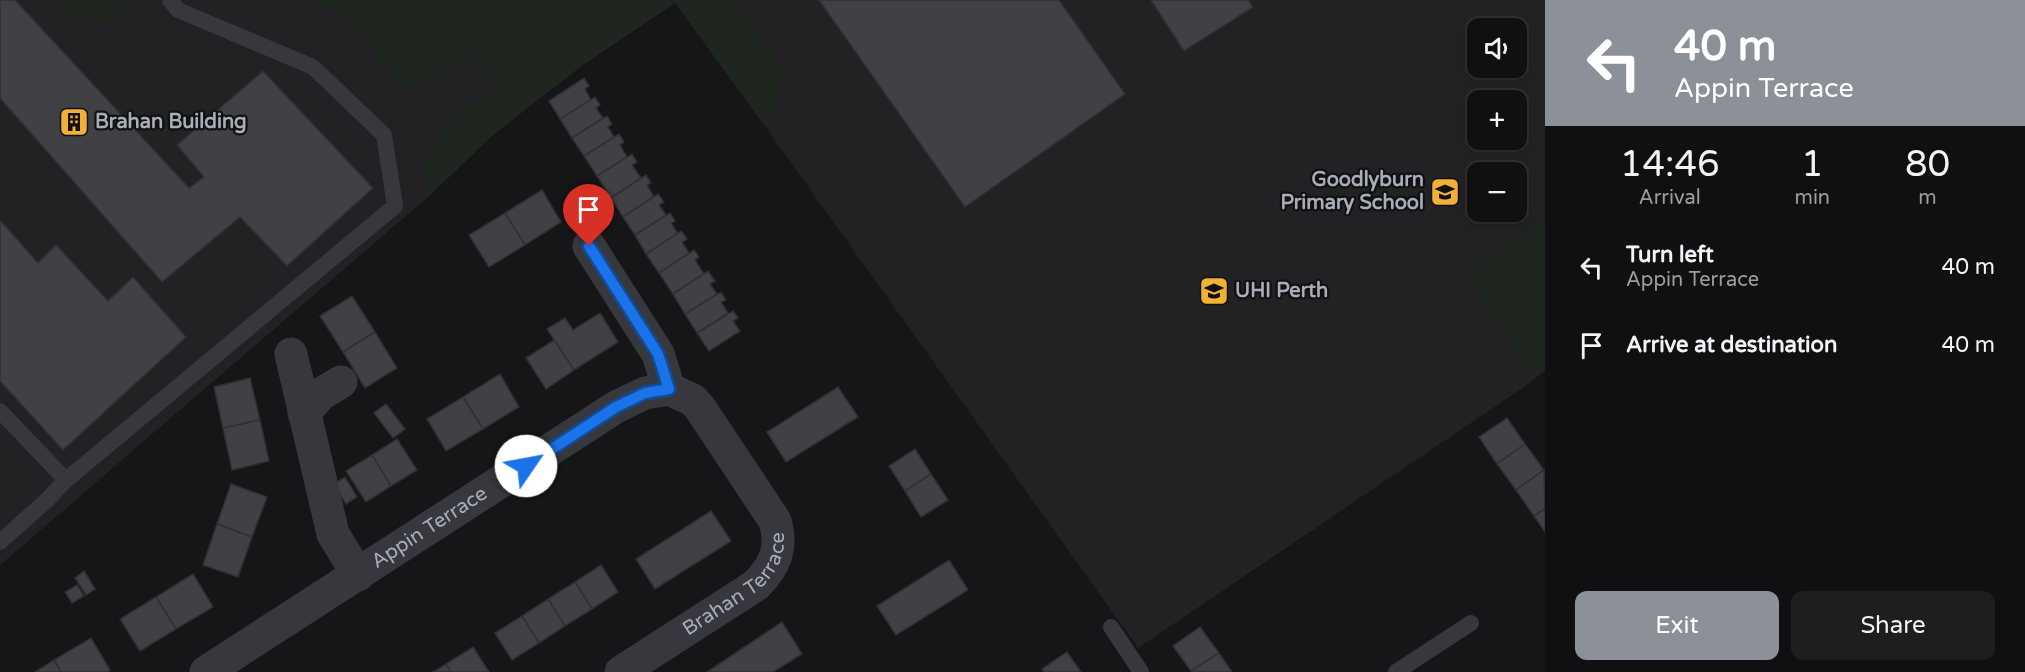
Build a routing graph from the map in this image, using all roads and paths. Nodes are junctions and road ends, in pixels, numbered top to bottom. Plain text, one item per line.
1 (170, 0) edge
2 (589, 246) dead end
3 (291, 354) dead end
4 (340, 382) dead end
5 (669, 389) junction
6 (0, 411) edge
7 (304, 412) junction
8 (66, 480) junction
9 (0, 542) edge
10 (358, 575) junction
11 (1471, 623) dead end
12 (1111, 627) dead end
13 (206, 672) edge
14 (621, 672) edge
15 (1141, 672) edge
16 (1396, 672) edge

1 - 8 lane
2 - 5 street
3 - 7 street, Appin Terrace
4 - 7 street
5 - 10 street, Appin Terrace
5 - 14 street, Brahan Terrace
6 - 8 lane
7 - 10 street, Appin Terrace
8 - 9 lane
10 - 13 street, Appin Terrace
11 - 16 lane
12 - 15 lane

